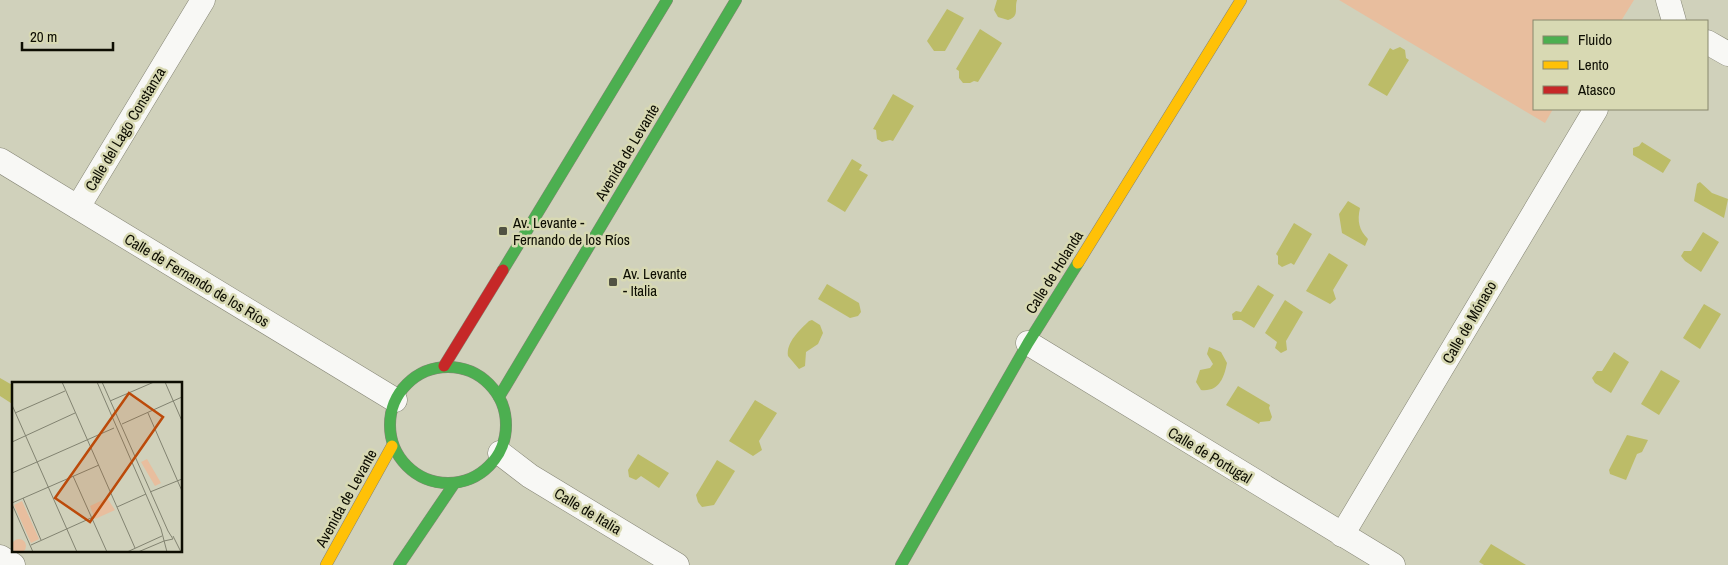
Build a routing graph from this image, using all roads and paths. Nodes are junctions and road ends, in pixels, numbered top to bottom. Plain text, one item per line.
1 (203, 0) edge
2 (667, 0) edge
3 (736, 0) edge
4 (1241, 0) edge
5 (1668, 0) edge
6 (1674, 20) edge
7 (1708, 43) edge
8 (1728, 54) edge
9 (1595, 110) edge
10 (0, 160) edge
11 (78, 207) junction
12 (1028, 343) junction
13 (444, 366) junction
14 (499, 398) junction
15 (395, 400) junction
16 (392, 446) junction
17 (500, 453) junction
18 (454, 484) junction
19 (1342, 535) junction
20 (0, 557) edge
21 (13, 565) edge
22 (326, 565) edge
23 (399, 565) edge
24 (678, 565) edge
25 (901, 565) edge
26 (1393, 565) edge

1 - 11 street, Calle del Lago Constanza
2 - 13 street
3 - 14 street, Avenida de Levante
4 - 12 street, Calle de Holanda
5 - 6 street
7 - 8 street
9 - 19 street, Calle de Mónaco
10 - 11 street, Calle de Fernando de los Ríos
11 - 15 street, Calle de Fernando de los Ríos
12 - 19 street, Calle de Portugal
12 - 25 street, Calle de Holanda
13 - 14 street
13 - 15 street
14 - 17 street
15 - 16 street
16 - 18 street
16 - 22 street, Avenida de Levante
17 - 18 street
17 - 24 street, Calle de Italia
18 - 23 street
19 - 26 street, Calle de Portugal
20 - 21 street

